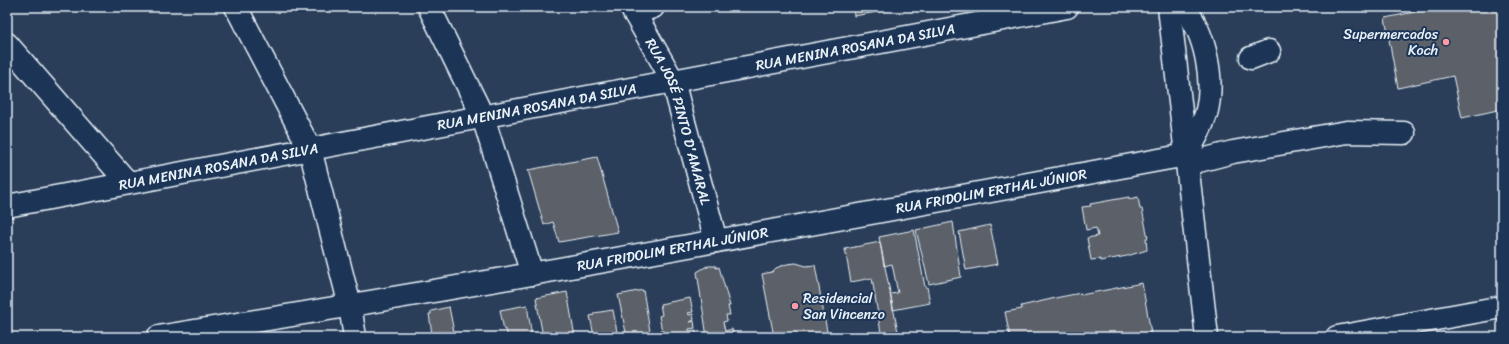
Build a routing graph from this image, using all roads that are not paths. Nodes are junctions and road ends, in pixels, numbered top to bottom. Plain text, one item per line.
1 (236, 7) edge
2 (429, 7) edge
3 (1067, 7) edge
4 (1169, 7) edge
5 (1183, 7) edge
6 (639, 9) edge
7 (1172, 38) junction
8 (7, 44) edge
9 (1208, 65) junction
10 (1177, 79) junction
11 (674, 82) junction
12 (482, 117) junction
13 (1404, 133) dead end
14 (310, 149) junction
15 (1186, 160) junction
16 (128, 183) junction
17 (7, 206) edge
18 (716, 241) junction
19 (532, 274) junction
20 (350, 306) junction
21 (1502, 307) edge
22 (158, 337) edge
23 (355, 337) edge
24 (1207, 337) edge
25 (1337, 337) edge

1 - 14 street
2 - 12 street
3 - 11 street, RUA MENINA ROSANA DA SILVA
4 - 7 street
5 - 9 street
6 - 11 street, RUA JOSÉ PINTO D'AMARAL
7 - 9 street
7 - 10 street
8 - 16 street
9 - 10 street
9 - 15 street
10 - 15 street
11 - 12 street, RUA MENINA ROSANA DA SILVA
11 - 18 street, RUA JOSÉ PINTO D'AMARAL
12 - 14 street, RUA MENINA ROSANA DA SILVA
12 - 19 street
13 - 15 street, RUA FRIDOLIM ERTHAL JÚNIOR
14 - 16 street, RUA MENINA ROSANA DA SILVA
14 - 20 street
15 - 18 street, RUA FRIDOLIM ERTHAL JÚNIOR
15 - 24 street
16 - 17 street, RUA MENINA ROSANA DA SILVA
18 - 19 street, RUA FRIDOLIM ERTHAL JÚNIOR
19 - 20 street, RUA FRIDOLIM ERTHAL JÚNIOR
20 - 22 street, RUA FRIDOLIM ERTHAL JÚNIOR
20 - 23 street
21 - 25 street

